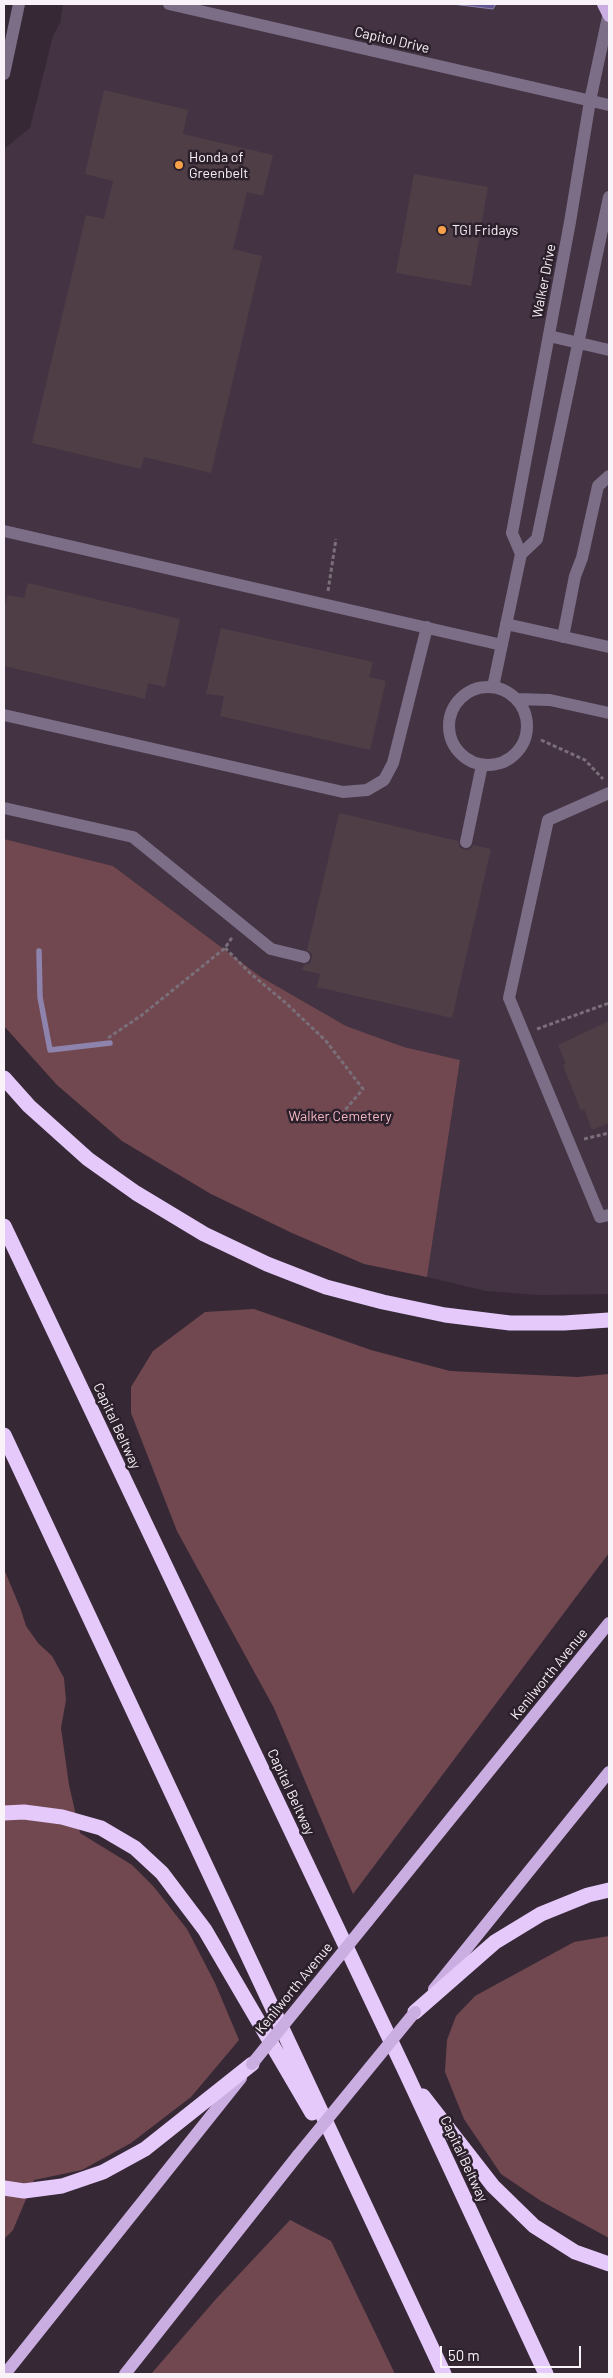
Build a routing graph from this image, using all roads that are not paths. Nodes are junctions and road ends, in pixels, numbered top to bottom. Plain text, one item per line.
1 (19, 4) edge
2 (169, 4) edge
3 (603, 4) edge
4 (609, 14) edge
5 (9, 28) edge
6 (4, 74) edge
7 (590, 101) junction
8 (609, 105) edge
9 (609, 197) edge
10 (549, 336) junction
11 (580, 342) junction
12 (609, 350) edge
13 (609, 476) edge
14 (4, 531) edge
15 (521, 554) junction
16 (506, 624) junction
17 (427, 627) junction
18 (563, 637) junction
19 (502, 645) junction
20 (609, 647) edge
21 (493, 688) junction
22 (516, 699) junction
23 (609, 713) edge
24 (4, 715) edge
25 (482, 765) junction
26 (609, 793) edge
27 (4, 808) edge
28 (466, 842) dead end
29 (304, 957) dead end
30 (4, 1078) edge
31 (609, 1215) edge
32 (4, 1226) edge
33 (609, 1320) edge
34 (4, 1435) edge
35 (609, 1623) edge
36 (609, 1772) edge
37 (4, 1814) edge
38 (609, 1890) edge
39 (415, 2012) junction
40 (252, 2064) junction
41 (407, 2075) junction
42 (4, 2188) edge
43 (362, 2199) junction
44 (609, 2264) edge
45 (6, 2374) edge
46 (125, 2374) edge
47 (444, 2374) edge
48 (546, 2374) edge

1 - 5 street
2 - 7 street, Capitol Drive
3 - 4 main road
4 - 7 street, Walker Drive
5 - 6 street
7 - 8 street, Capitol Drive
7 - 10 street, Walker Drive
9 - 11 street
10 - 11 street
10 - 15 street, Walker Drive
11 - 12 street
11 - 15 street
13 - 18 street
14 - 17 street
15 - 16 street
16 - 18 street
16 - 19 street
17 - 19 street
17 - 24 street
18 - 20 street
19 - 21 street
21 - 22 street
21 - 25 street
22 - 23 street
22 - 25 street
25 - 28 street
26 - 31 street
27 - 29 street
30 - 33 highway
32 - 41 highway, Capital Beltway
34 - 43 highway
35 - 40 main road, Kenilworth Avenue, bridge
36 - 39 main road
37 - 43 highway
38 - 39 highway
39 - 46 main road, bridge
40 - 42 highway
40 - 45 main road, Kenilworth Avenue
41 - 44 highway
41 - 48 highway, Capital Beltway
43 - 47 highway

